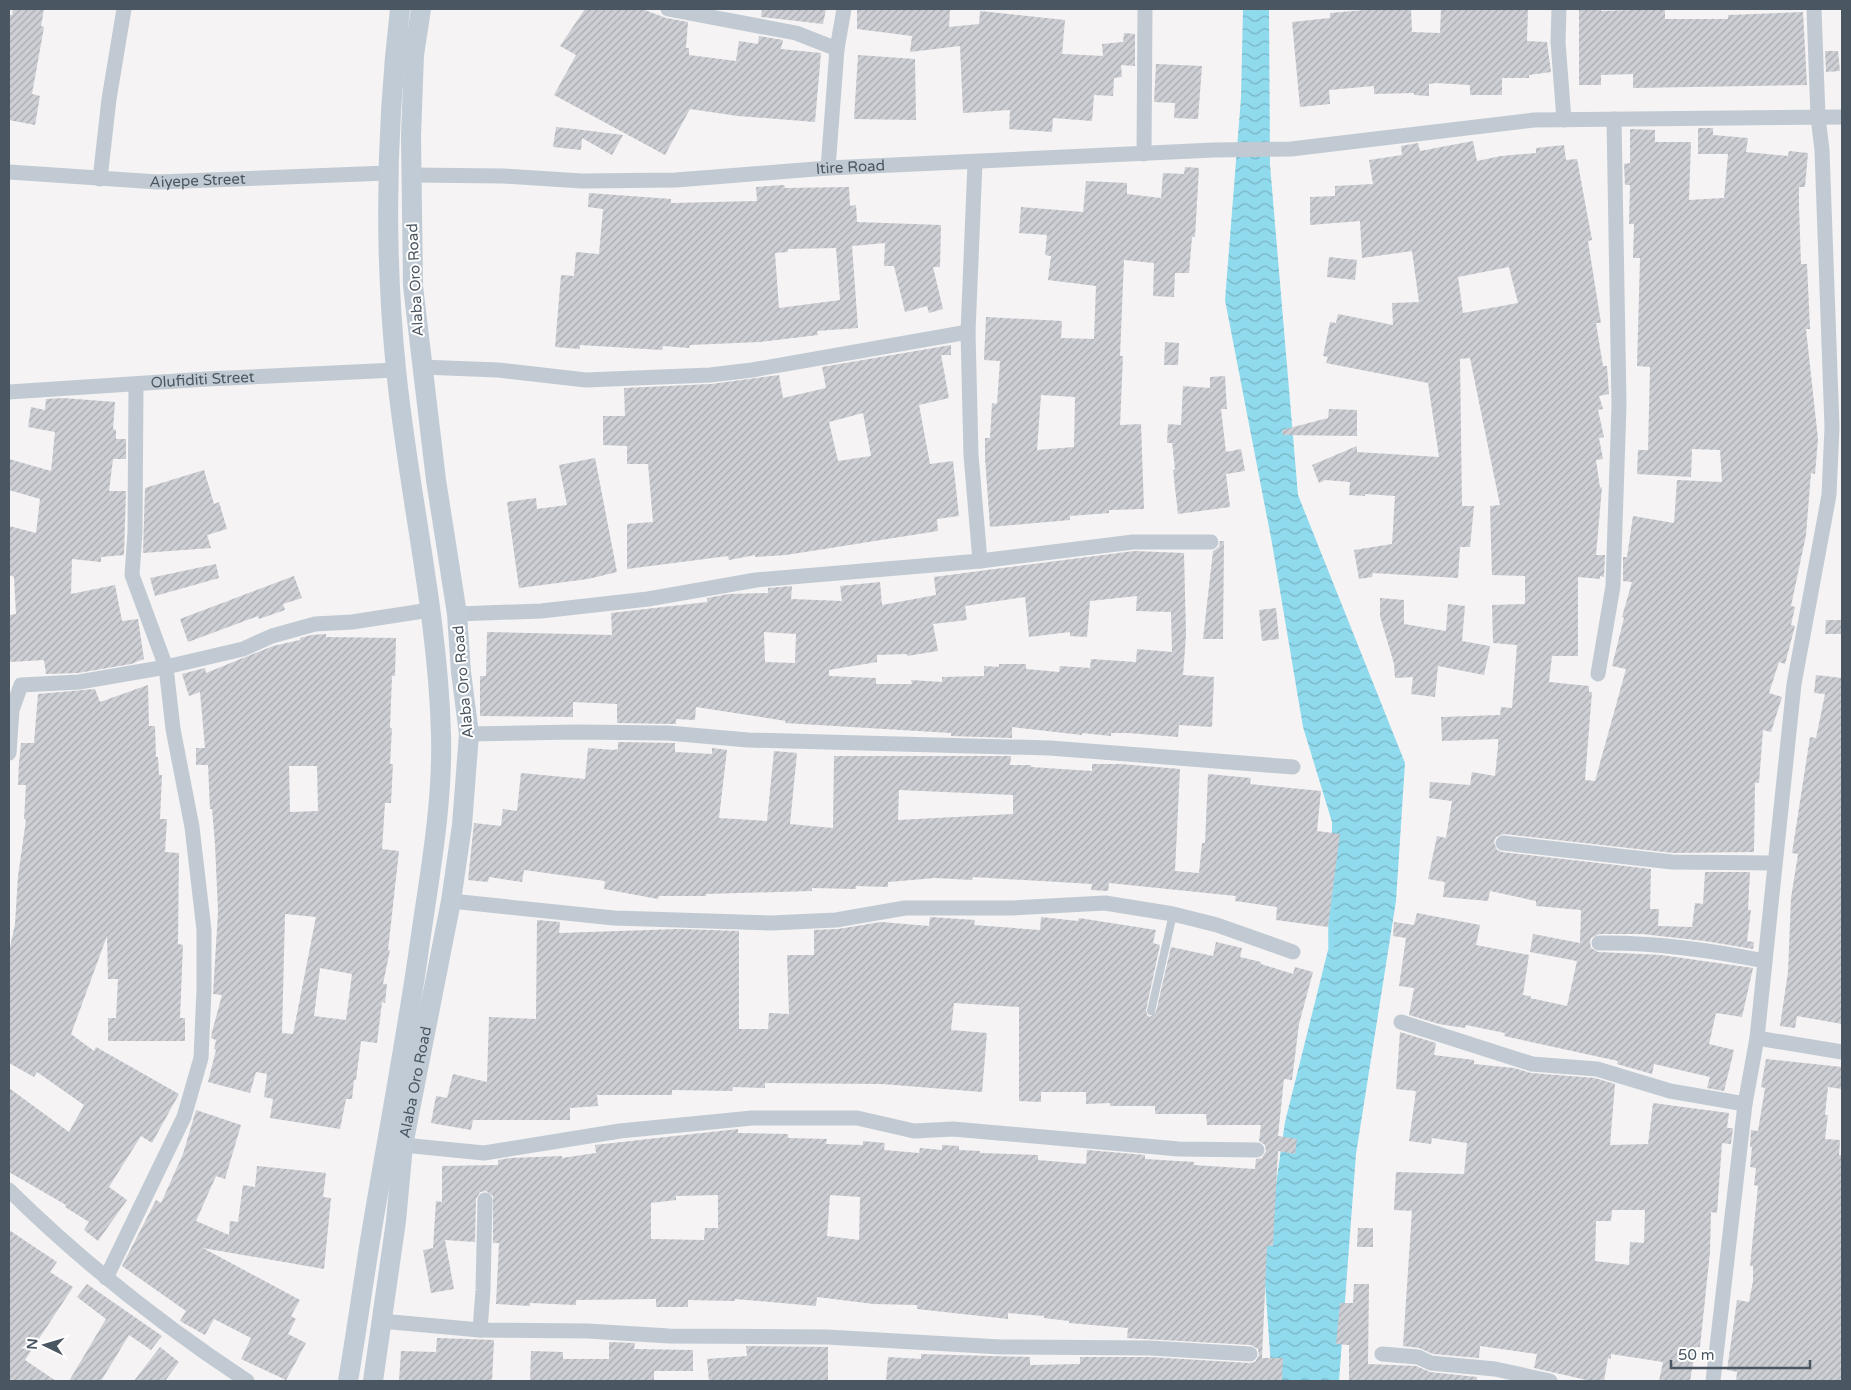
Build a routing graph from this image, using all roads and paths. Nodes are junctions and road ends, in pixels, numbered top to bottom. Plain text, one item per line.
1 (124, 9) edge
2 (400, 9) edge
3 (421, 9) edge
4 (668, 9) edge
5 (844, 9) edge
6 (1145, 9) edge
7 (1559, 9) edge
8 (1814, 9) edge
9 (837, 49) junction
10 (1818, 117) junction
11 (1842, 117) edge
12 (1614, 119) junction
13 (1564, 120) junction
14 (1144, 154) junction
15 (975, 163) junction
16 (828, 168) junction
17 (9, 172) edge
18 (387, 173) junction
19 (411, 175) junction
20 (100, 179) junction
21 (968, 332) junction
22 (421, 367) junction
23 (396, 370) junction
24 (136, 385) junction
25 (9, 392) edge
26 (1212, 542) dead end
27 (980, 561) junction
28 (430, 610) junction
29 (457, 614) junction
30 (166, 667) junction
31 (1598, 674) dead end
32 (469, 734) junction
33 (9, 753) edge
34 (1293, 767) dead end
35 (1503, 843) dead end
36 (1774, 863) junction
37 (450, 901) junction
38 (1173, 914) junction
39 (1599, 943) dead end
40 (1294, 952) dead end
41 (1765, 961) junction
42 (1151, 1012) dead end
43 (1401, 1022) dead end
44 (1757, 1038) junction
45 (1842, 1052) edge
46 (1744, 1104) junction
47 (403, 1145) junction
48 (1257, 1150) dead end
49 (9, 1190) edge
50 (485, 1200) dead end
51 (106, 1278) junction
52 (381, 1321) junction
53 (480, 1330) junction
54 (1250, 1354) dead end
55 (1382, 1354) dead end
56 (247, 1381) edge
57 (348, 1381) edge
58 (373, 1381) edge
59 (1550, 1381) edge
60 (1713, 1381) edge

1 - 20 street
2 - 18 main road, Alaba Oro Road
3 - 19 main road, Alaba Oro Road
4 - 9 street
5 - 9 street
6 - 14 street
7 - 13 street
8 - 10 street
9 - 16 street
10 - 11 street, Itire Road
10 - 12 street, Itire Road
10 - 36 street
12 - 13 street, Itire Road
12 - 31 street
13 - 14 street, Itire Road
14 - 15 street, Itire Road
15 - 16 street, Itire Road
15 - 21 street
16 - 19 street, Itire Road
17 - 20 street, Aiyepe Street
18 - 20 street, Aiyepe Street
18 - 23 main road, Alaba Oro Road
19 - 22 main road, Alaba Oro Road
21 - 22 street
21 - 27 street
22 - 29 main road, Alaba Oro Road
23 - 24 street, Olufiditi Street
23 - 28 main road, Alaba Oro Road
24 - 25 street, Olufiditi Street
24 - 30 street
26 - 27 street
27 - 29 street
28 - 30 street
28 - 57 main road, Alaba Oro Road
29 - 32 main road, Alaba Oro Road
30 - 33 street
30 - 51 street
32 - 34 street
32 - 37 main road, Alaba Oro Road
35 - 36 street
36 - 41 street
37 - 38 street
37 - 47 main road, Alaba Oro Road
38 - 40 street
38 - 42 lane
39 - 41 street
41 - 44 street
43 - 46 street
44 - 45 street
44 - 46 street
46 - 60 street
47 - 48 street
47 - 52 main road, Alaba Oro Road
49 - 51 street
50 - 53 street
51 - 56 street
52 - 53 street
52 - 58 main road, Alaba Oro Road
53 - 54 street
55 - 59 street

